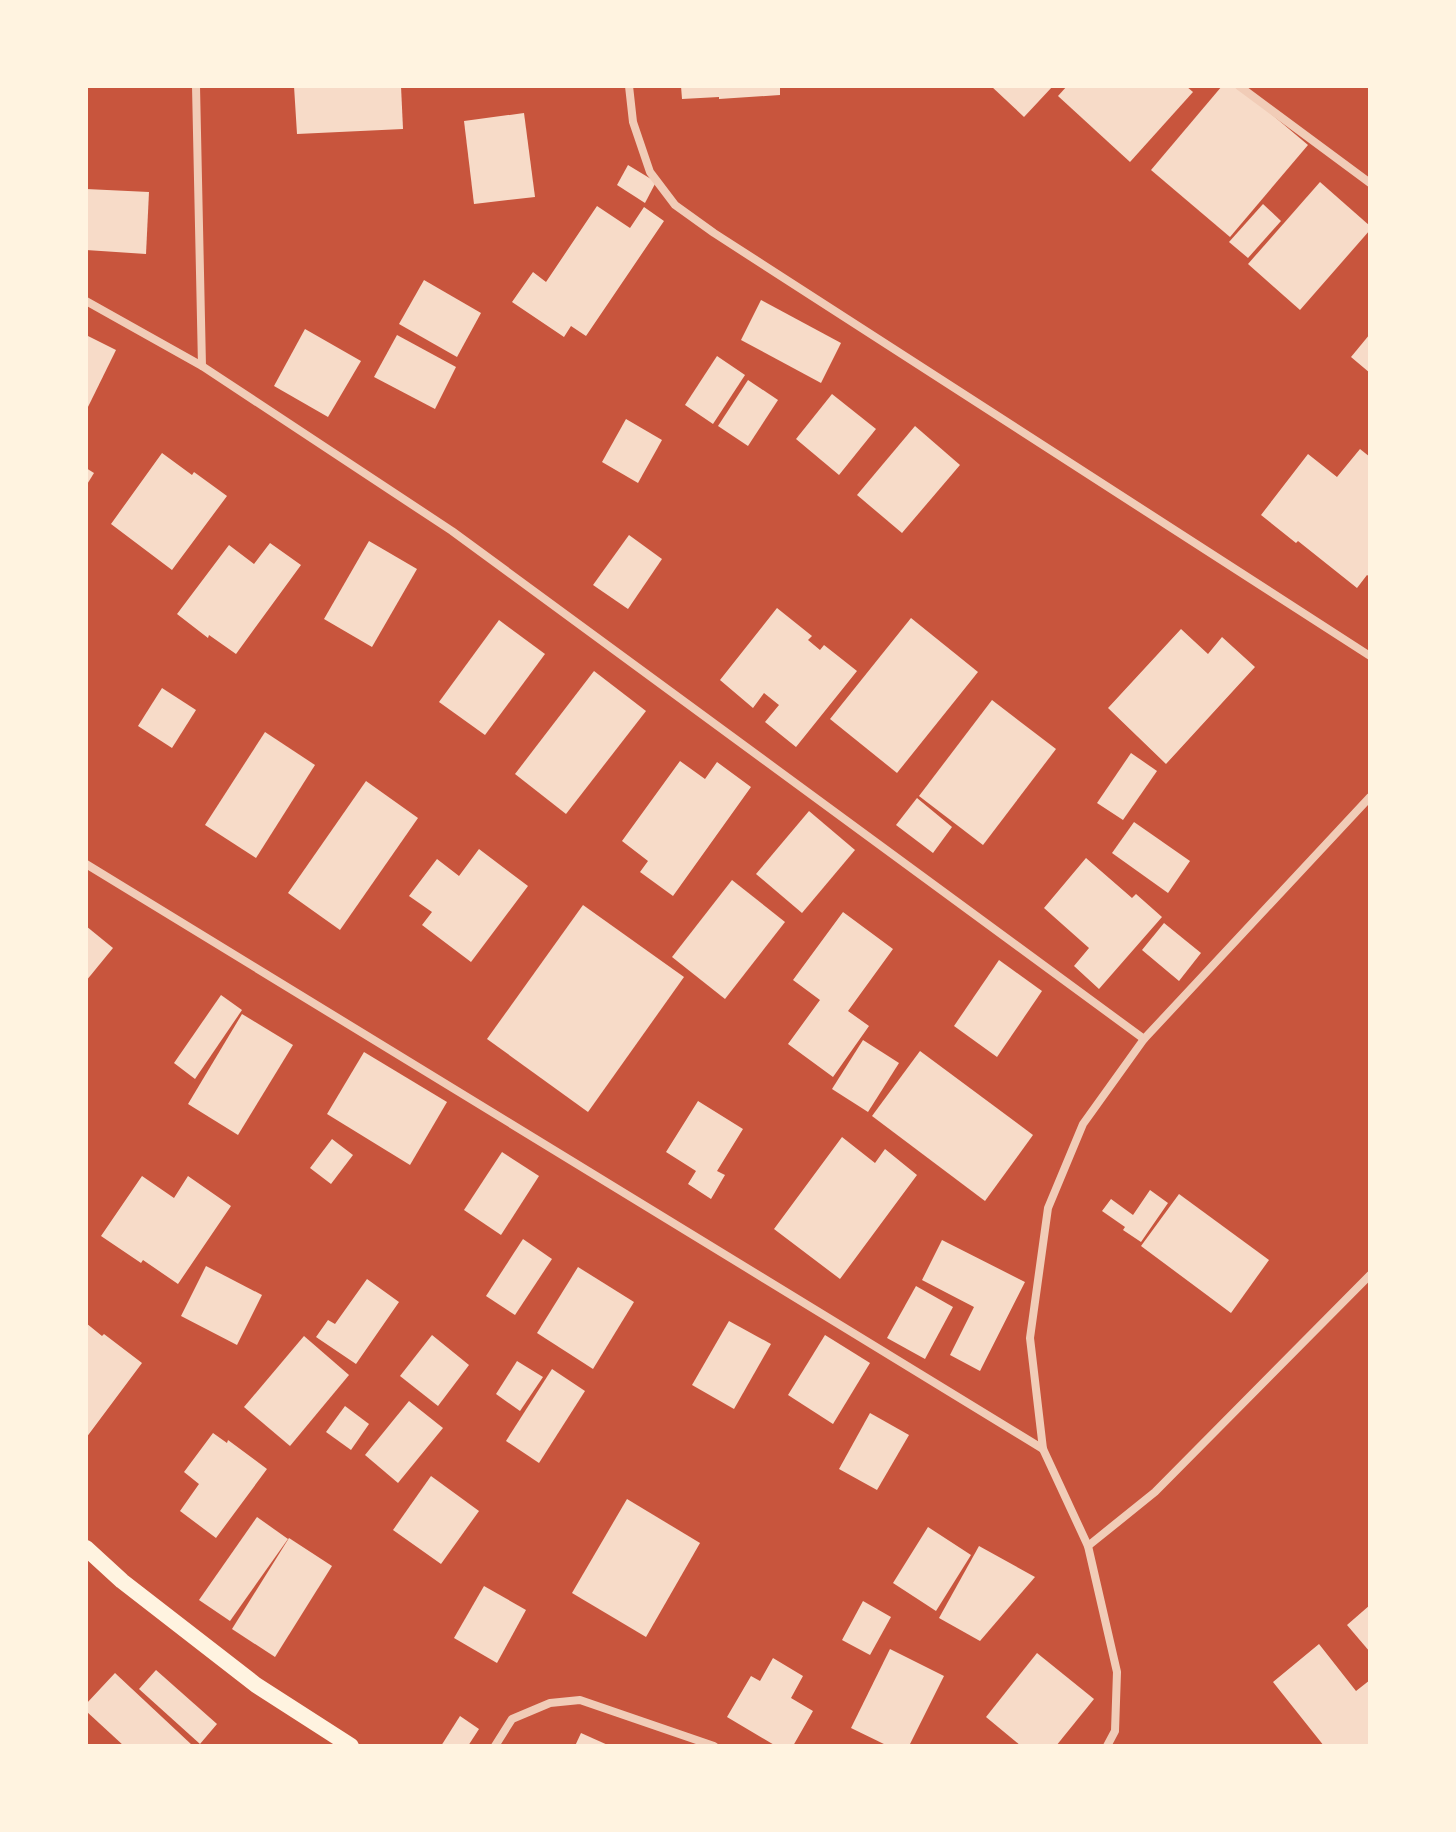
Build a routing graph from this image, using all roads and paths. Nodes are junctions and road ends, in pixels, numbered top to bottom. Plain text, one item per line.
1 (196, 86) edge
2 (629, 86) edge
3 (1239, 86) edge
4 (1370, 183) edge
5 (86, 301) edge
6 (202, 366) junction
7 (1370, 656) edge
8 (1370, 797) edge
9 (86, 864) edge
10 (1144, 1039) junction
11 (1370, 1275) edge
12 (1043, 1449) junction
13 (1088, 1546) junction
14 (86, 1548) edge
15 (351, 1746) edge
16 (495, 1746) edge
17 (714, 1746) edge
18 (1107, 1746) edge

1 - 6 street
2 - 7 street
3 - 4 street
5 - 6 street
6 - 10 street
8 - 10 street
9 - 12 street
10 - 12 street
11 - 13 street
12 - 13 street
13 - 18 street
14 - 15 main road
16 - 17 street

